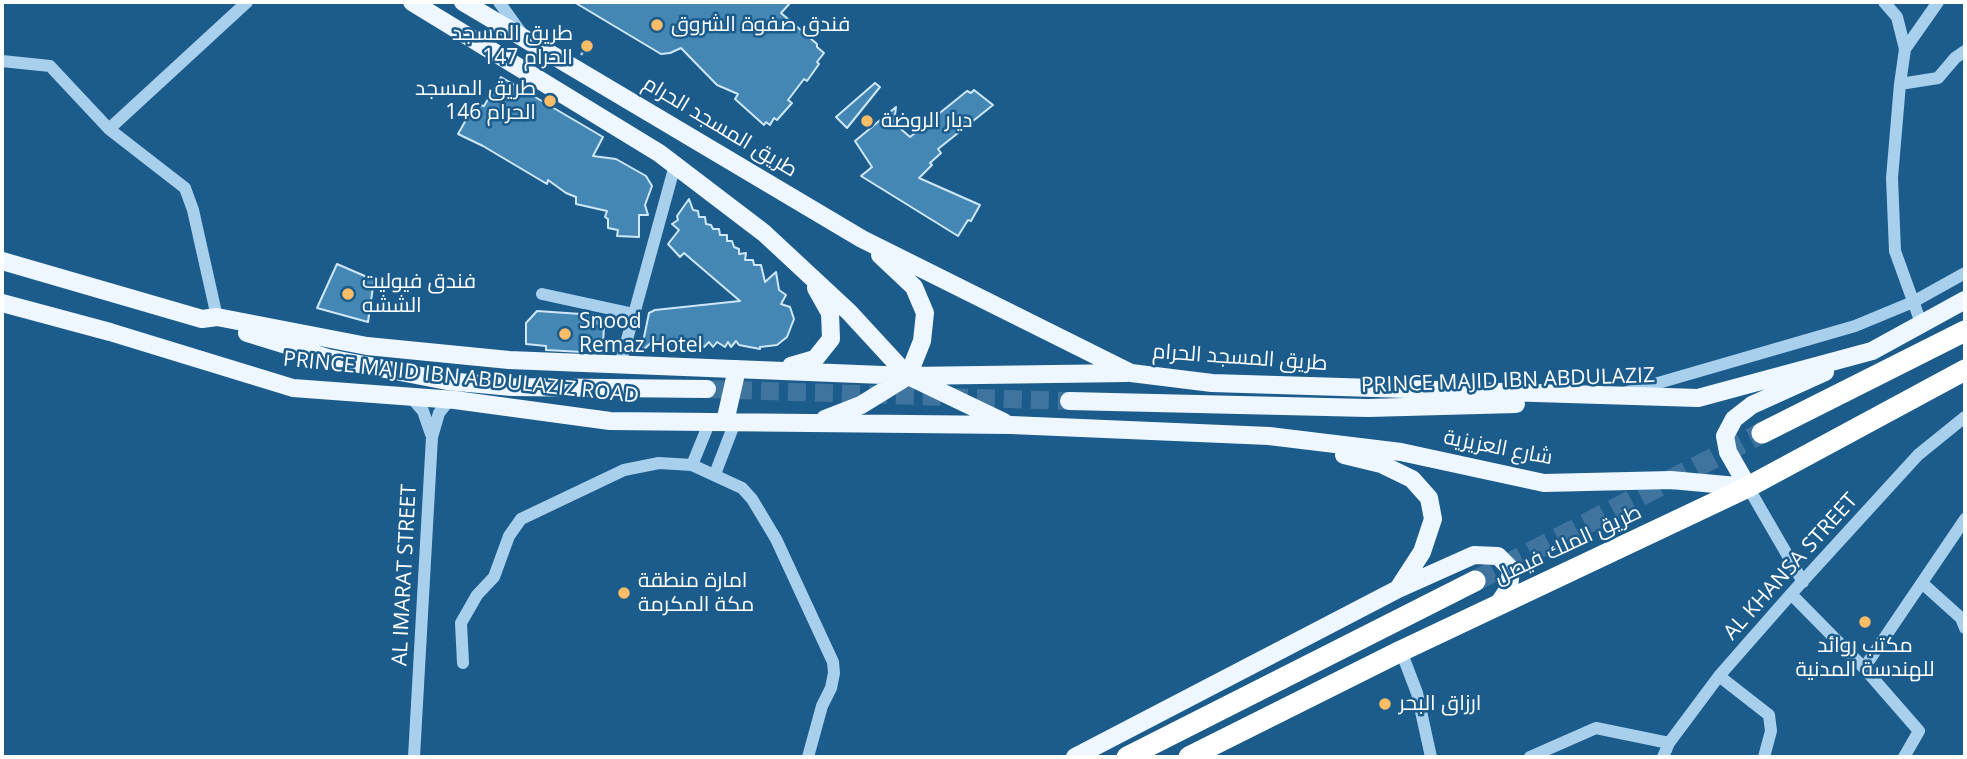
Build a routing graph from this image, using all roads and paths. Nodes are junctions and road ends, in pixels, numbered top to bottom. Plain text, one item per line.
1 (247, 2) edge
2 (412, 2) edge
3 (463, 2) edge
4 (499, 2) edge
5 (1884, 2) edge
6 (1938, 2) edge
7 (524, 37) junction
8 (1905, 49) junction
9 (1965, 51) edge
10 (2, 61) edge
11 (1900, 85) junction
12 (109, 129) junction
13 (675, 165) junction
14 (862, 239) junction
15 (2, 261) edge
16 (1965, 273) edge
17 (810, 276) junction
18 (542, 294) dead end
19 (1965, 300) edge
20 (1913, 302) junction
21 (2, 303) edge
22 (634, 314) junction
23 (210, 318) junction
24 (1921, 323) junction
25 (1965, 331) edge
26 (1871, 351) junction
27 (620, 365) junction
28 (737, 369) junction
29 (1965, 370) edge
30 (774, 371) junction
31 (1131, 373) junction
32 (908, 376) junction
33 (707, 388) tunnel mouth
34 (410, 396) junction
35 (1613, 396) junction
36 (1698, 398) junction
37 (450, 399) junction
38 (1069, 401) tunnel mouth
39 (1965, 417) edge
40 (723, 422) junction
41 (815, 422) junction
42 (1011, 425) junction
43 (1762, 433) tunnel mouth
44 (1269, 436) junction
45 (432, 438) junction
46 (692, 465) junction
47 (715, 474) junction
48 (1748, 487) junction
49 (1964, 522) edge
50 (1475, 581) tunnel mouth
51 (1803, 582) junction
52 (1922, 583) junction
53 (1398, 589) junction
54 (1791, 594) junction
55 (1497, 606) junction
56 (1965, 628) edge
57 (1401, 651) junction
58 (463, 663) dead end
59 (1864, 668) junction
60 (1718, 676) junction
61 (1669, 743) junction
62 (414, 757) edge
63 (808, 757) edge
64 (1075, 757) edge
65 (1127, 757) edge
66 (1189, 757) edge
67 (1432, 757) edge
68 (1530, 757) edge
69 (1662, 757) edge
70 (1764, 757) edge
71 (1904, 757) edge

1 - 12 street
2 - 13 main road
3 - 7 main road, طريق المسجد الحرام
4 - 7 street
5 - 8 street
6 - 8 street
7 - 14 main road, طريق المسجد الحرام
8 - 11 street
9 - 11 street
10 - 12 street
11 - 20 street
12 - 23 street
13 - 17 main road
13 - 22 street
14 - 31 main road, طريق المسجد الحرام
14 - 32 main road
15 - 23 main road
16 - 20 street
17 - 30 main road
17 - 32 main road
18 - 22 street
19 - 24 main road, طريق المسجد الحرام
20 - 24 street
20 - 35 street
21 - 34 main road, PRINCE MAJID IBN ABDULAZIZ ROAD
22 - 27 street
23 - 27 main road
23 - 33 main road
24 - 26 main road, طريق المسجد الحرام
25 - 43 highway
26 - 36 main road, طريق المسجد الحرام
26 - 48 main road
27 - 28 main road
28 - 30 main road
28 - 40 main road
29 - 48 highway, طريق الملك فيصل
30 - 32 main road
31 - 32 main road
31 - 35 main road, طريق المسجد الحرام
32 - 41 main road
32 - 42 main road
34 - 37 main road, PRINCE MAJID IBN ABDULAZIZ ROAD
34 - 45 street
35 - 36 main road, طريق المسجد الحرام
36 - 38 main road, PRINCE MAJID IBN ABDULAZIZ
37 - 40 main road, PRINCE MAJID IBN ABDULAZIZ ROAD
37 - 45 street, AL IMARAT STREET
39 - 51 street, AL KHANSA STREET
40 - 41 main road, PRINCE MAJID IBN ABDULAZIZ ROAD
40 - 46 street
40 - 47 street
41 - 42 main road, PRINCE MAJID IBN ABDULAZIZ ROAD
42 - 44 main road, شارع العزيزية
44 - 48 main road, شارع العزيزية
44 - 53 main road
45 - 62 street, AL IMARAT STREET
46 - 47 street
46 - 58 street
47 - 63 street
48 - 51 street
48 - 55 highway, طريق الملك فيصل
49 - 52 street
50 - 65 highway, طريق الملك فيصل
51 - 54 street, AL KHANSA STREET
52 - 56 street
52 - 59 street
53 - 55 main road
53 - 64 main road
54 - 59 street
54 - 60 street, AL KHANSA STREET
55 - 57 highway, طريق الملك فيصل
57 - 66 highway, طريق الملك فيصل
57 - 67 street
59 - 71 street
60 - 61 street, AL KHANSA STREET
60 - 70 street
61 - 68 street
61 - 69 street, AL KHANSA STREET

